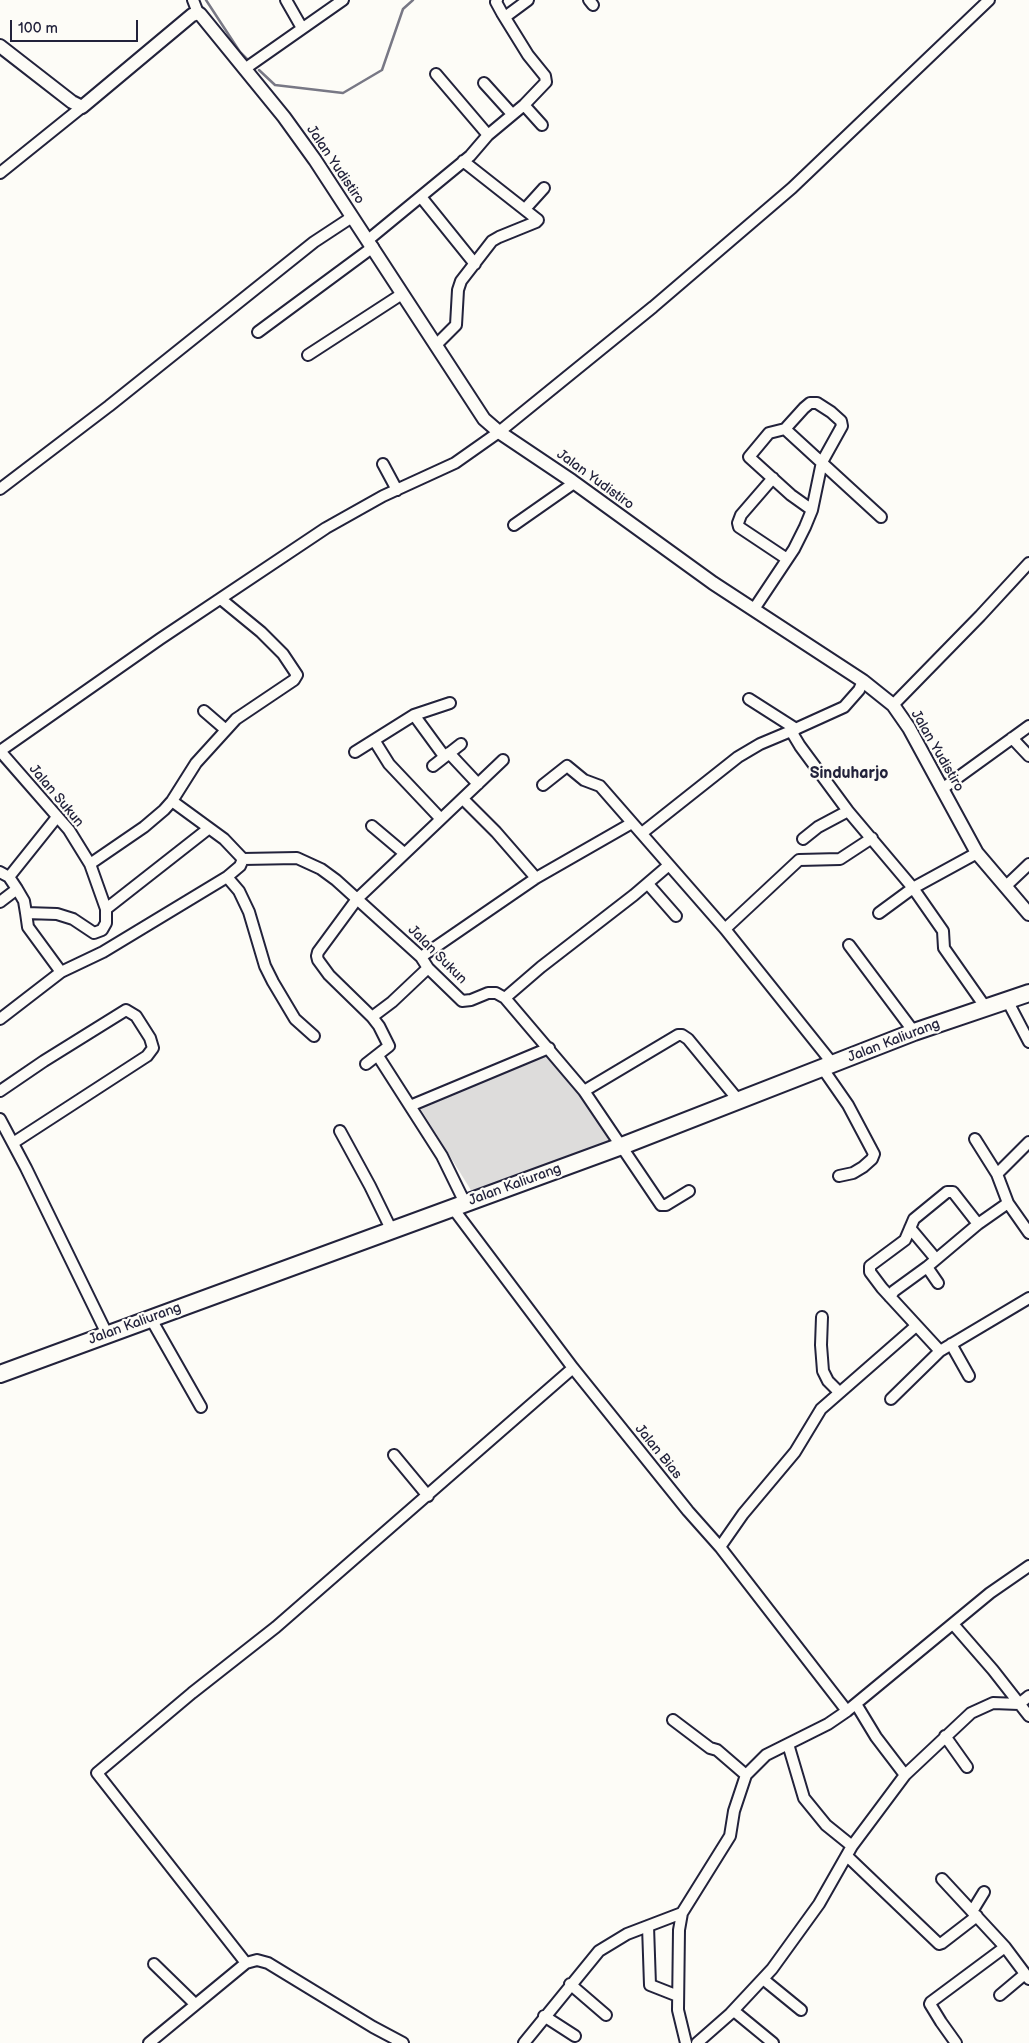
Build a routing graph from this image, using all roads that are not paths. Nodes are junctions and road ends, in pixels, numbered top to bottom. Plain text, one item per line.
1 (193, 0) edge
2 (286, 0) edge
3 (343, 0) edge
4 (497, 0) edge
5 (528, 0) edge
6 (989, 0) edge
7 (198, 12) junction
8 (505, 18) junction
9 (302, 28) junction
10 (0, 46) edge
11 (246, 68) junction
12 (436, 74) dead end
13 (484, 83) dead end
14 (524, 105) junction
15 (82, 107) junction
16 (512, 114) junction
17 (542, 125) dead end
18 (488, 135) junction
19 (463, 161) junction
20 (0, 173) edge
21 (544, 188) dead end
22 (421, 197) junction
23 (526, 209) junction
24 (352, 217) junction
25 (370, 244) junction
26 (475, 264) junction
27 (402, 294) junction
28 (258, 332) dead end
29 (436, 346) junction
30 (308, 355) dead end
31 (785, 429) junction
32 (498, 432) junction
33 (822, 462) junction
34 (383, 464) dead end
35 (773, 478) junction
36 (574, 483) junction
37 (0, 489) edge
38 (397, 490) junction
39 (812, 510) junction
40 (881, 517) dead end
41 (514, 525) dead end
42 (787, 559) junction
43 (1029, 563) edge
44 (222, 600) junction
45 (754, 609) junction
46 (863, 681) junction
47 (749, 699) dead end
48 (450, 703) dead end
49 (893, 705) junction
50 (204, 711) dead end
51 (414, 715) junction
52 (1029, 726) edge
53 (226, 730) junction
54 (794, 730) junction
55 (1012, 738) junction
56 (374, 740) junction
57 (461, 744) dead end
58 (0, 751) edge
59 (355, 752) dead end
60 (447, 755) junction
61 (1029, 756) edge
62 (503, 760) dead end
63 (433, 766) dead end
64 (478, 784) junction
65 (544, 785) dead end
66 (942, 789) junction
67 (463, 799) junction
68 (172, 800) junction
69 (848, 811) junction
70 (57, 817) junction
71 (440, 818) junction
72 (632, 823) junction
73 (372, 826) dead end
74 (208, 829) junction
75 (642, 833) junction
76 (872, 838) junction
77 (803, 839) dead end
78 (404, 853) junction
79 (977, 853) junction
80 (243, 859) junction
81 (90, 864) junction
82 (1029, 864) edge
83 (669, 865) junction
84 (4, 875) edge
85 (228, 877) junction
86 (536, 878) junction
87 (648, 884) junction
88 (1006, 886) junction
89 (914, 888) junction
90 (17, 889) junction
91 (357, 899) junction
92 (0, 902) edge
93 (106, 909) junction
94 (26, 913) junction
95 (879, 913) dead end
96 (1029, 914) edge
97 (676, 916) dead end
98 (725, 929) junction
99 (850, 945) dead end
100 (421, 956) junction
101 (428, 968) junction
102 (61, 972) junction
103 (1029, 993) edge
104 (505, 998) junction
105 (1007, 1000) junction
106 (986, 1008) junction
107 (372, 1017) junction
108 (0, 1019) edge
109 (914, 1032) junction
110 (314, 1036) dead end
111 (1029, 1042) edge
112 (549, 1048) junction
113 (378, 1056) junction
114 (366, 1064) dead end
115 (828, 1067) junction
116 (0, 1091) edge
117 (584, 1091) junction
118 (739, 1102) junction
119 (410, 1106) junction
120 (0, 1119) edge
121 (340, 1131) dead end
122 (975, 1139) dead end
123 (1029, 1142) edge
124 (13, 1143) junction
125 (620, 1146) junction
126 (997, 1174) junction
127 (839, 1176) dead end
128 (689, 1191) dead end
129 (1008, 1203) junction
130 (459, 1205) junction
131 (978, 1224) junction
132 (910, 1228) junction
133 (391, 1229) junction
134 (1029, 1233) edge
135 (936, 1259) junction
136 (927, 1267) junction
137 (938, 1283) dead end
138 (890, 1297) junction
139 (1029, 1298) edge
140 (822, 1318) dead end
141 (151, 1319) junction
142 (916, 1326) junction
143 (107, 1334) junction
144 (951, 1344) junction
145 (940, 1351) junction
146 (574, 1368) junction
147 (0, 1374) edge
148 (969, 1376) dead end
149 (839, 1392) junction
150 (891, 1399) dead end
151 (201, 1407) dead end
152 (392, 1457) dead end
153 (425, 1498) junction
154 (720, 1548) junction
155 (1029, 1566) edge
156 (953, 1624) junction
157 (1029, 1696) edge
158 (856, 1704) junction
159 (1019, 1704) junction
160 (847, 1711) junction
161 (1029, 1716) edge
162 (673, 1720) dead end
163 (944, 1736) junction
164 (788, 1744) junction
165 (967, 1768) dead end
166 (746, 1775) junction
167 (905, 1775) junction
168 (849, 1851) junction
169 (942, 1880) dead end
170 (984, 1892) dead end
171 (682, 1913) junction
172 (975, 1913) junction
173 (648, 1926) junction
174 (1006, 1947) junction
175 (246, 1963) junction
176 (154, 1964) dead end
177 (1027, 1976) edge
178 (763, 1979) junction
179 (570, 1984) junction
180 (1000, 1994) dead end
181 (678, 1996) junction
182 (195, 2004) junction
183 (801, 2010) dead end
184 (734, 2011) junction
185 (606, 2015) dead end
186 (544, 2016) junction
187 (575, 2036) dead end
188 (149, 2043) edge
189 (402, 2043) edge
190 (524, 2043) edge
191 (686, 2043) edge
192 (696, 2043) edge
193 (773, 2043) edge
194 (956, 2043) edge

1 - 7 street
2 - 9 street
3 - 9 street
4 - 8 street
5 - 8 street
6 - 32 street
7 - 11 street, Jalan Yudistiro
7 - 15 street
8 - 14 street
9 - 11 street
10 - 15 street
11 - 24 street, Jalan Yudistiro
12 - 18 street
13 - 16 street
14 - 16 street
14 - 17 street
15 - 20 street
16 - 18 street
18 - 19 street
19 - 22 street
19 - 23 street
21 - 23 street
22 - 25 street
22 - 26 street
23 - 26 street
24 - 25 street, Jalan Yudistiro
24 - 37 street
25 - 27 street, Jalan Yudistiro
25 - 28 street
26 - 29 street
27 - 29 street, Jalan Yudistiro
27 - 30 street
29 - 32 street, Jalan Yudistiro
31 - 33 street
31 - 33 street
31 - 35 street
32 - 36 street, Jalan Yudistiro
32 - 38 street
33 - 39 street
33 - 40 street
34 - 38 street
35 - 39 street
35 - 42 street
36 - 41 street
36 - 45 street, Jalan Yudistiro
38 - 44 street
39 - 42 street
42 - 45 street
43 - 49 street
44 - 53 street
44 - 58 street
45 - 46 street, Jalan Yudistiro
46 - 49 street, Jalan Yudistiro
46 - 54 street
47 - 54 street
48 - 51 street
49 - 66 street, Jalan Yudistiro
50 - 53 street
51 - 56 street
51 - 60 street
52 - 55 street
53 - 68 street
54 - 69 street
54 - 75 street
55 - 61 street
55 - 66 street
56 - 59 street
56 - 71 street
57 - 60 street
58 - 70 street, Jalan Sukun
60 - 63 street
60 - 64 street
62 - 64 street
64 - 67 street
65 - 72 street
66 - 79 street, Jalan Yudistiro
67 - 71 street
67 - 86 street
68 - 74 street
68 - 81 street
69 - 76 street
69 - 77 street
70 - 81 street, Jalan Sukun
70 - 84 street
71 - 78 street
72 - 75 street
72 - 86 street
73 - 78 street
74 - 80 street
74 - 93 street
75 - 83 street
76 - 89 street
76 - 98 street
78 - 91 street
79 - 88 street, Jalan Yudistiro
79 - 89 street
80 - 85 street
80 - 91 street, Jalan Sukun
81 - 93 street, Jalan Sukun
82 - 88 street
83 - 87 street
83 - 98 street
84 - 90 street
85 - 102 street
85 - 110 street
86 - 100 street
87 - 97 street
87 - 104 street
88 - 96 street, Jalan Yudistiro
89 - 95 street
89 - 106 street
90 - 92 street
90 - 94 street
91 - 100 street, Jalan Sukun
91 - 107 street
93 - 94 street
94 - 102 street
98 - 115 street
99 - 109 street
100 - 101 street, Jalan Sukun
101 - 104 street, Jalan Sukun
101 - 107 street
102 - 108 street
103 - 105 main road, Jalan Kaliurang
104 - 112 street
105 - 106 main road, Jalan Kaliurang
105 - 111 street
106 - 109 main road, Jalan Kaliurang
107 - 113 street
109 - 115 main road, Jalan Kaliurang
112 - 117 street
112 - 119 street
113 - 114 street
113 - 119 street, Jalan Bias
115 - 118 main road, Jalan Kaliurang
115 - 127 street
116 - 124 street
117 - 118 street
117 - 125 street
118 - 125 main road, Jalan Kaliurang
119 - 130 street, Jalan Bias
120 - 124 street
121 - 133 street
122 - 126 street
123 - 126 street
124 - 143 street
125 - 128 street
125 - 130 main road, Jalan Kaliurang
126 - 129 street
129 - 131 street
129 - 134 street
130 - 133 main road, Jalan Kaliurang
130 - 146 street, Jalan Bias
131 - 132 street
131 - 135 street
132 - 135 street
132 - 138 street
133 - 141 main road, Jalan Kaliurang
135 - 136 street
136 - 137 street
136 - 138 street
138 - 142 street
139 - 144 street
140 - 149 street
141 - 143 main road, Jalan Kaliurang
141 - 151 street
142 - 145 street
142 - 149 street
143 - 147 main road, Jalan Kaliurang
144 - 145 street
144 - 148 street
145 - 150 street
146 - 153 street
146 - 154 street, Jalan Bias
149 - 154 street
152 - 153 street
153 - 175 street
154 - 160 street, Jalan Bias
155 - 156 street
156 - 158 street
156 - 159 street
157 - 159 street
158 - 160 street
158 - 167 street
159 - 161 street
159 - 163 street
160 - 164 street
162 - 166 street
163 - 165 street
163 - 167 street
164 - 166 street
164 - 168 street
166 - 171 street
167 - 168 street
168 - 172 street
168 - 178 street
169 - 172 street
170 - 172 street
171 - 173 street
171 - 181 street
172 - 174 street
173 - 179 street
173 - 181 street
174 - 177 street
174 - 194 street
175 - 182 street
175 - 189 street
176 - 182 street
177 - 180 street
178 - 183 street
178 - 184 street
179 - 185 street
179 - 186 street
181 - 191 street
182 - 188 street
184 - 192 street
184 - 193 street
186 - 187 street
186 - 190 street

